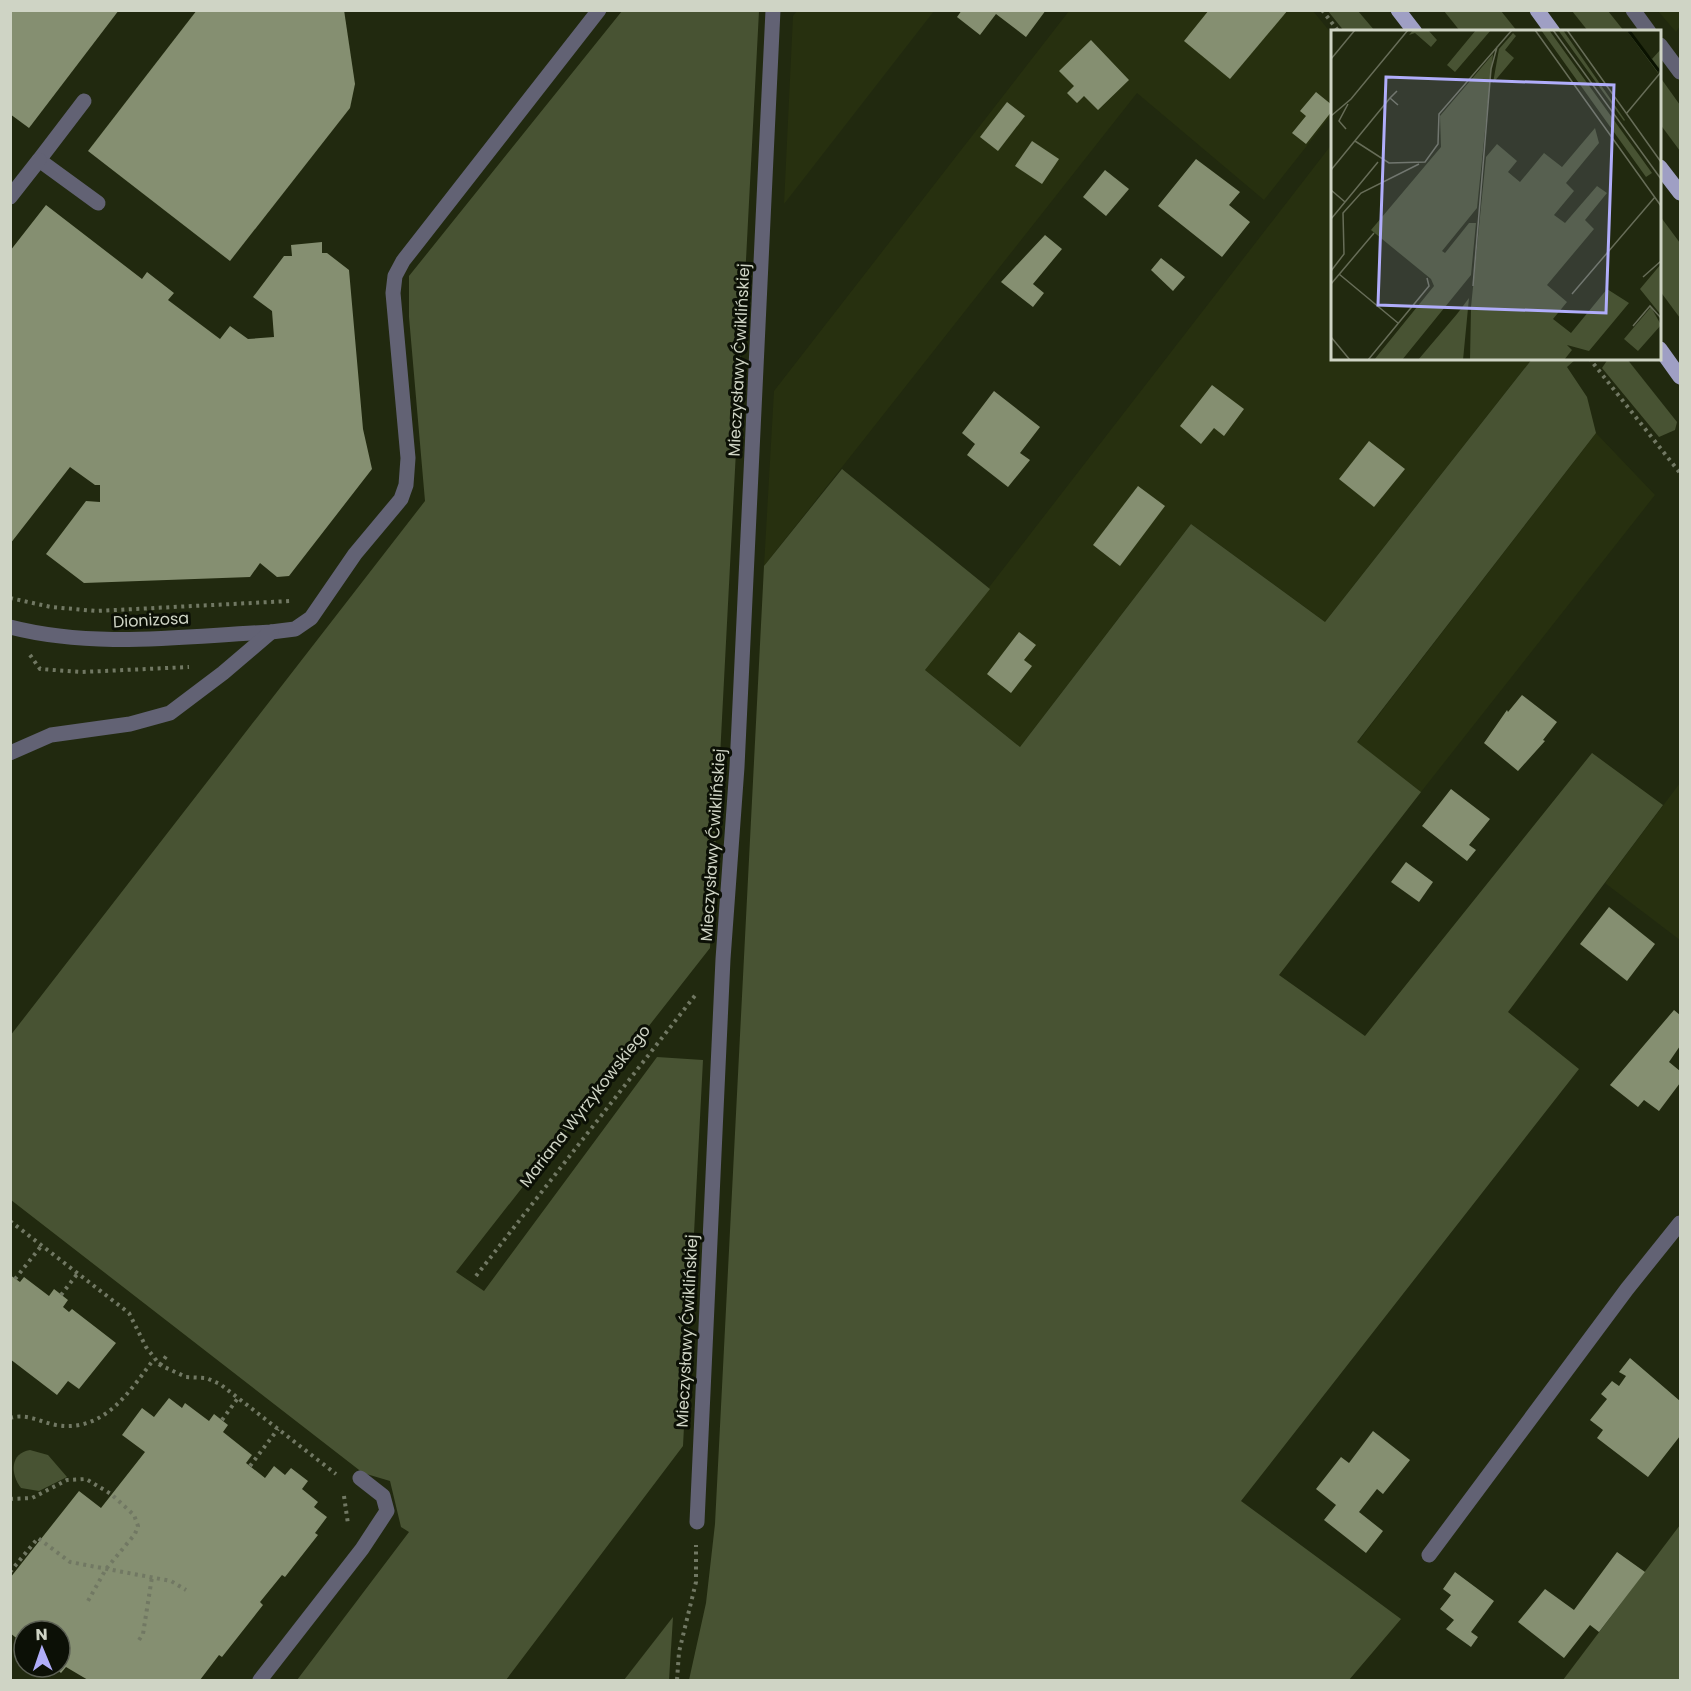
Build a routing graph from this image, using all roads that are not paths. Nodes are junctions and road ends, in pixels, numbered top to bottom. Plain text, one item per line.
1 (598, 10) edge
2 (773, 10) edge
3 (1398, 10) edge
4 (1537, 10) edge
5 (1633, 10) edge
6 (1413, 30) edge
7 (1552, 30) edge
8 (1648, 30) edge
9 (1661, 48) edge
10 (1680, 72) edge
11 (84, 101) dead end
12 (39, 160) junction
13 (1661, 169) edge
14 (1680, 193) edge
15 (10, 197) edge
16 (98, 203) dead end
17 (1661, 352) edge
18 (1680, 377) edge
19 (10, 627) edge
20 (271, 632) junction
21 (10, 753) edge
22 (1680, 1223) edge
23 (360, 1478) dead end
24 (697, 1522) road end
25 (1429, 1555) dead end
26 (260, 1680) edge

1 - 20 street, Dionizosa
2 - 24 street, Mieczysławy Ćwiklińskiej
3 - 6 main road
4 - 7 main road
5 - 8 street
9 - 10 street
11 - 12 street
12 - 15 street
12 - 16 street
13 - 14 main road
17 - 18 main road
19 - 20 street, Dionizosa
20 - 21 street
22 - 25 street
23 - 26 street

